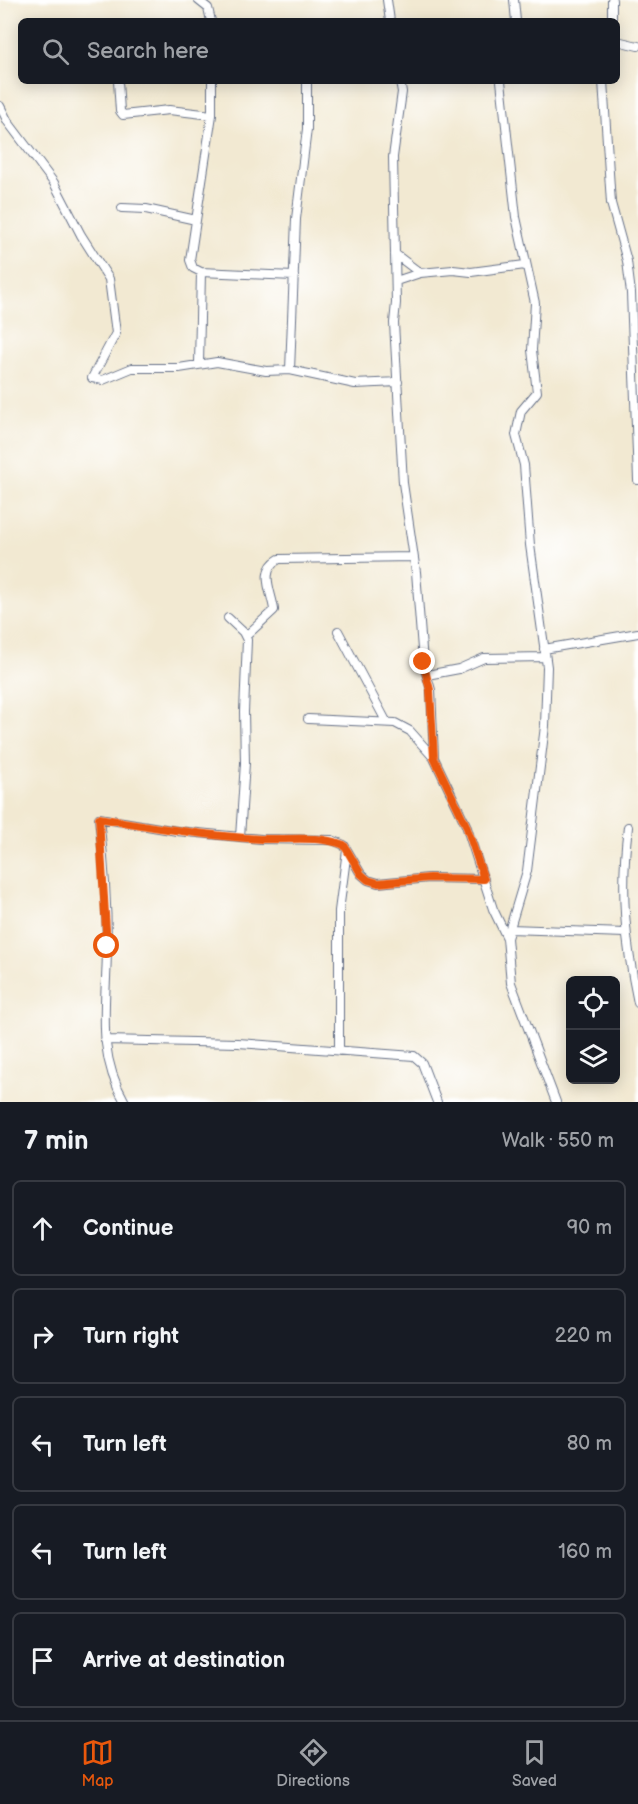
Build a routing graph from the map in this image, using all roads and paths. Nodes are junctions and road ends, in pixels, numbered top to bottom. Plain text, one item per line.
1 (198, 0) edge
2 (387, 0) edge
3 (514, 0) edge
4 (612, 0) edge
5 (210, 18) edge
6 (390, 18) edge
7 (516, 18) edge
8 (612, 18) edge
9 (620, 42) edge
10 (638, 46) edge
11 (118, 84) edge
12 (212, 84) edge
13 (308, 84) edge
14 (401, 84) edge
15 (501, 84) edge
16 (603, 84) edge
17 (0, 106) edge
18 (212, 115) junction
19 (122, 208) dead end
20 (196, 220) junction
21 (395, 254) junction
22 (525, 265) junction
23 (201, 272) junction
24 (420, 273) junction
25 (294, 276) junction
26 (634, 280) edge
27 (396, 281) junction
28 (200, 364) junction
29 (290, 370) junction
30 (398, 382) junction
31 (638, 480) edge
32 (413, 557) junction
33 (228, 618) dead end
34 (338, 631) dead end
35 (638, 633) edge
36 (246, 636) junction
37 (545, 653) junction
38 (427, 675) junction
39 (308, 719) dead end
40 (386, 722) junction
41 (434, 758) junction
42 (628, 827) dead end
43 (240, 837) junction
44 (347, 850) junction
45 (484, 879) junction
46 (510, 929) junction
47 (625, 933) junction
48 (507, 938) junction
49 (638, 1003) edge
50 (105, 1040) junction
51 (339, 1051) junction
52 (125, 1102) edge
53 (437, 1102) edge
54 (556, 1102) edge

1 - 5 street
2 - 6 street
3 - 7 street
4 - 8 street
9 - 10 street
11 - 18 street
12 - 18 street
13 - 25 street
14 - 21 street
15 - 22 street
16 - 26 street
17 - 28 street
18 - 20 street
19 - 20 street
20 - 23 street
21 - 24 street
21 - 27 street
22 - 24 street
22 - 37 street
23 - 25 street
23 - 28 street
24 - 27 street
25 - 29 street
26 - 31 street
27 - 30 street
28 - 29 street
29 - 30 street
30 - 32 street
32 - 36 street
32 - 38 street
33 - 36 street
34 - 40 street
35 - 37 street
36 - 43 street
37 - 38 street
37 - 46 street
38 - 41 street
39 - 40 street
40 - 41 street
41 - 45 street
42 - 47 street
43 - 44 street
43 - 50 street
44 - 45 street
44 - 51 street
45 - 48 street
46 - 47 street
46 - 48 street
47 - 49 street
48 - 54 street
50 - 51 street
50 - 52 street
51 - 53 street

